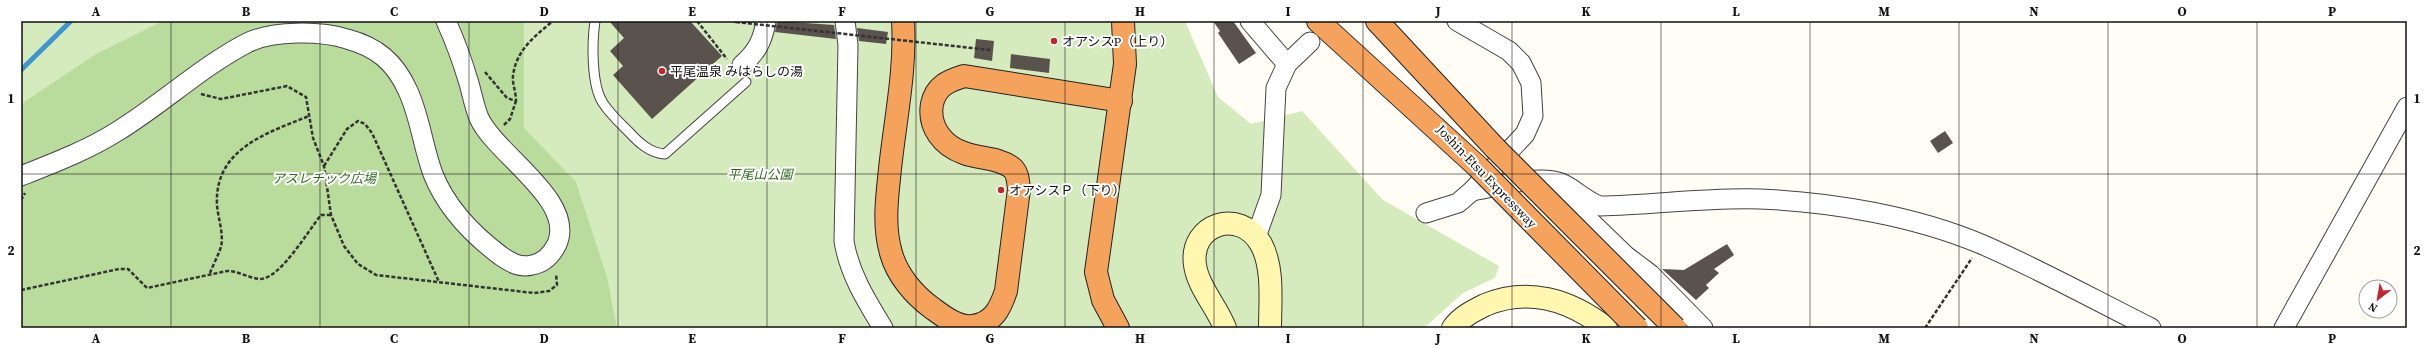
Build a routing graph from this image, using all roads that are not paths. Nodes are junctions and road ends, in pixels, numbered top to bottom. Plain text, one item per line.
1 (446, 21) edge
2 (595, 21) edge
3 (766, 21) edge
4 (845, 21) edge
5 (903, 21) edge
6 (1123, 21) edge
7 (1250, 21) edge
8 (1318, 21) edge
9 (1339, 21) edge
10 (1457, 21) edge
11 (1380, 24) edge
12 (1310, 42) dead end
13 (1287, 64) junction
14 (744, 73) joint
15 (1121, 102) junction
16 (2407, 107) edge
17 (1478, 167) junction
18 (21, 176) edge
19 (1550, 181) junction
20 (1472, 191) junction
21 (1426, 213) dead end
22 (1256, 237) junction
23 (883, 328) edge
24 (1118, 328) edge
25 (1225, 328) edge
26 (1270, 328) edge
27 (1453, 328) edge
28 (1606, 328) edge
29 (1637, 328) edge
30 (1675, 328) edge
31 (1703, 328) edge
32 (2151, 328) edge
33 (2284, 328) edge

1 - 18 street
2 - 14 lane
3 - 14 street
4 - 23 street
5 - 15 highway
6 - 15 highway
7 - 13 street
8 - 17 highway
9 - 17 highway, Joshin-Etsu Expressway
10 - 20 street
11 - 30 highway, Joshin-Etsu Expressway, bridge
12 - 13 street
13 - 22 street
15 - 24 highway
16 - 33 street
17 - 29 highway, Joshin-Etsu Expressway, bridge
19 - 20 street
19 - 31 street
19 - 32 street
20 - 21 street
22 - 25 street
22 - 26 street
27 - 28 street

